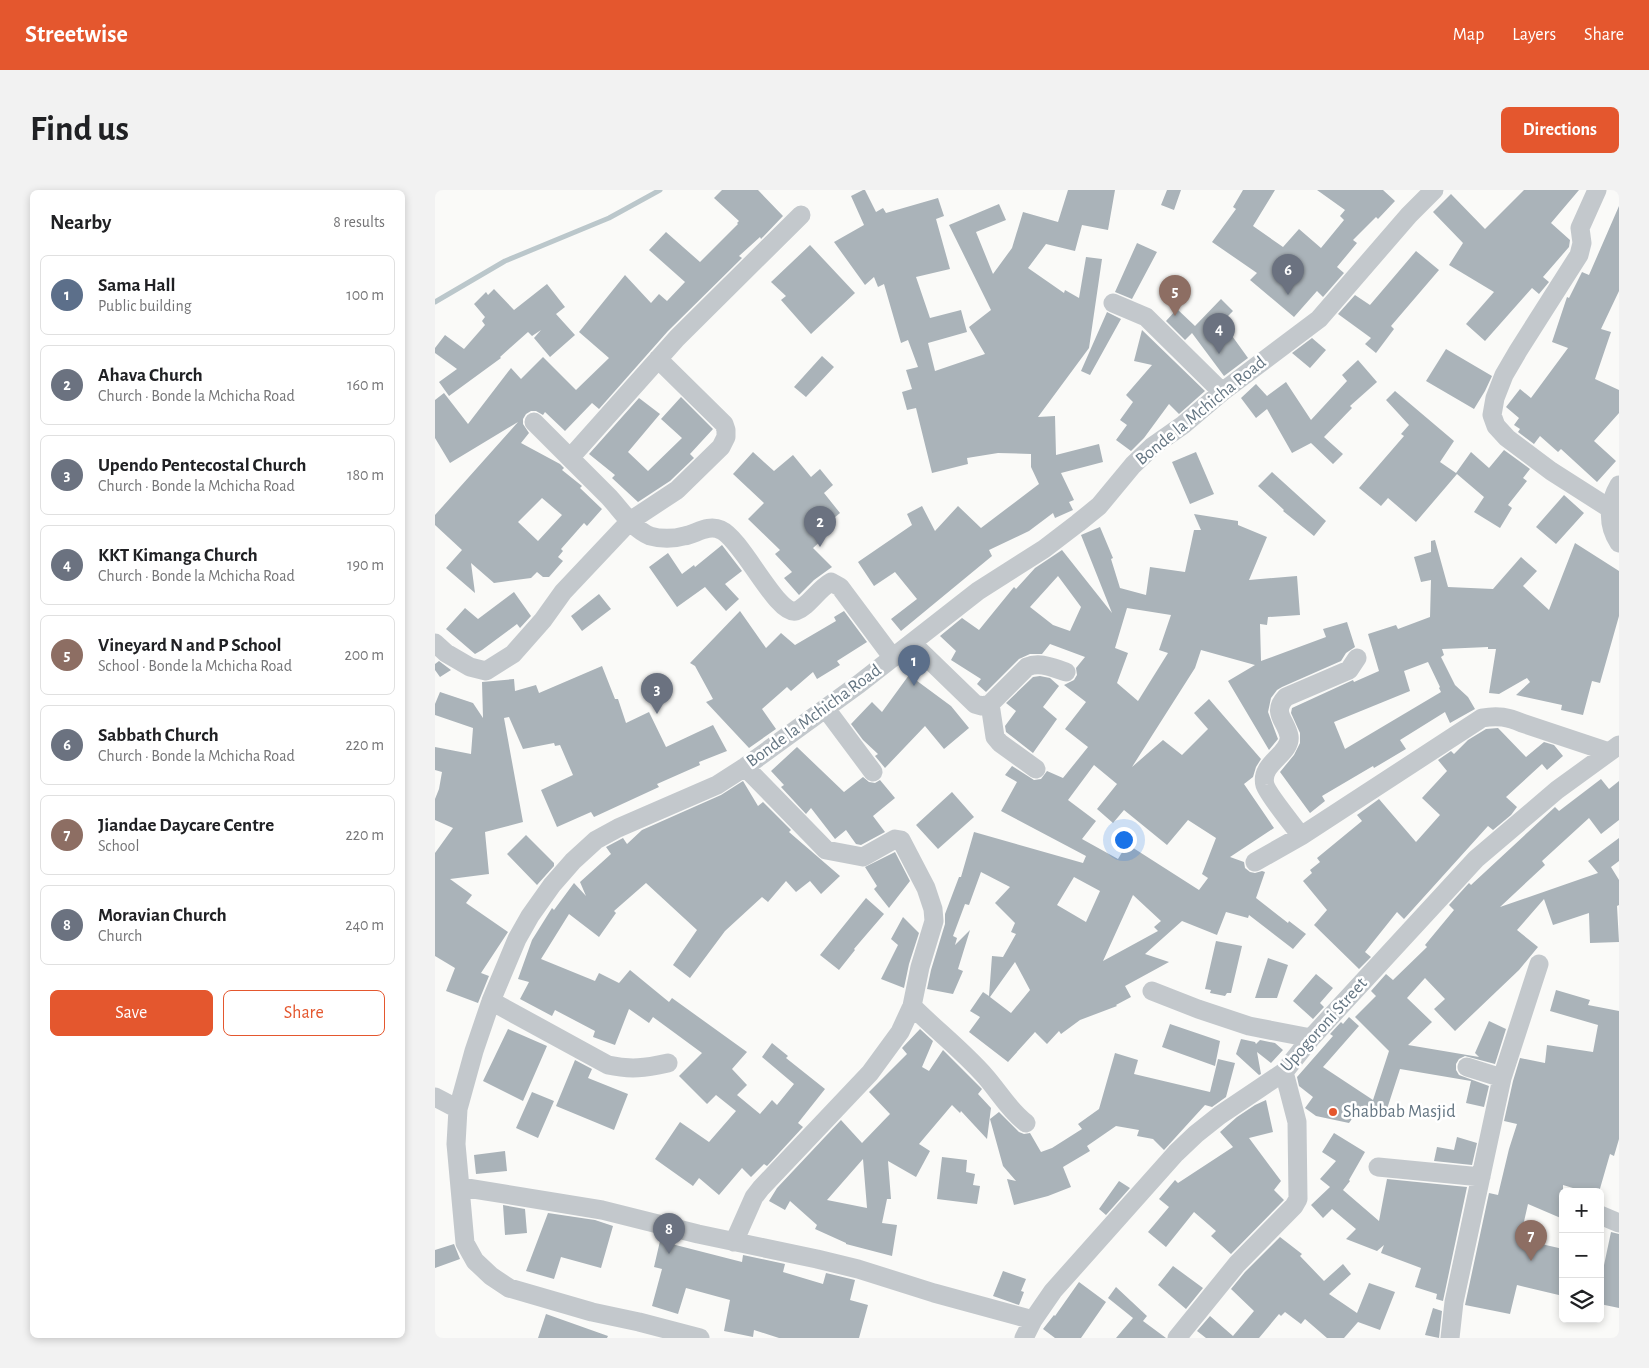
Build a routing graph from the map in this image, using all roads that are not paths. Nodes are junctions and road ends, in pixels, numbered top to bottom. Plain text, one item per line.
1 (1434, 190) edge
2 (1597, 190) edge
3 (801, 215) dead end
4 (1113, 303) dead end
5 (658, 359) junction
6 (1222, 392) junction
7 (534, 422) dead end
8 (570, 458) junction
9 (1619, 485) edge
10 (1609, 508) junction
11 (630, 521) junction
12 (1619, 543) edge
13 (435, 643) edge
14 (912, 643) junction
15 (893, 658) junction
16 (1357, 658) dead end
17 (1066, 672) dead end
18 (991, 704) junction
19 (826, 708) junction
20 (1614, 749) edge
21 (745, 767) junction
22 (1036, 769) dead end
23 (873, 772) dead end
24 (1301, 836) junction
25 (1255, 862) dead end
26 (1539, 964) dead end
27 (1152, 991) dead end
28 (491, 1001) junction
29 (912, 1006) junction
30 (1311, 1038) junction
31 (668, 1064) dead end
32 (1467, 1067) dead end
33 (1284, 1072) junction
34 (1502, 1078) junction
35 (435, 1097) edge
36 (458, 1109) junction
37 (1026, 1123) dead end
38 (1378, 1167) dead end
39 (1481, 1177) junction
40 (461, 1187) junction
41 (1604, 1217) edge
42 (1619, 1223) edge
43 (734, 1242) junction
44 (1033, 1320) junction
45 (700, 1338) edge
46 (1025, 1338) edge
47 (1177, 1338) edge
48 (1450, 1338) edge

1 - 6 street, Bonde la Mchicha Road
2 - 10 street
3 - 5 street
4 - 6 street
5 - 8 street
5 - 11 street
6 - 14 street, Bonde la Mchicha Road
7 - 8 street
8 - 11 street
9 - 10 street
10 - 12 street
11 - 13 street
11 - 15 street
14 - 15 street, Bonde la Mchicha Road
14 - 18 street
15 - 19 street, Bonde la Mchicha Road
16 - 24 street
17 - 18 street
18 - 22 street
19 - 21 street, Bonde la Mchicha Road
19 - 23 street
20 - 24 street
20 - 30 street, Upogoroni Street
21 - 28 street, Bonde la Mchicha Road
21 - 29 street
24 - 25 street
26 - 34 street
27 - 30 street
28 - 31 street
28 - 36 street, Bonde la Mchicha Road
29 - 37 street
29 - 43 street
30 - 33 street, Upogoroni Street
32 - 34 street
33 - 44 street, Upogoroni Street
33 - 47 street
34 - 39 street
35 - 36 street
36 - 40 street, Bonde la Mchicha Road
38 - 39 street
39 - 48 street
40 - 43 street
40 - 45 street, Bonde la Mchicha Road
41 - 42 street
43 - 44 street
44 - 46 street, Upogoroni Street

